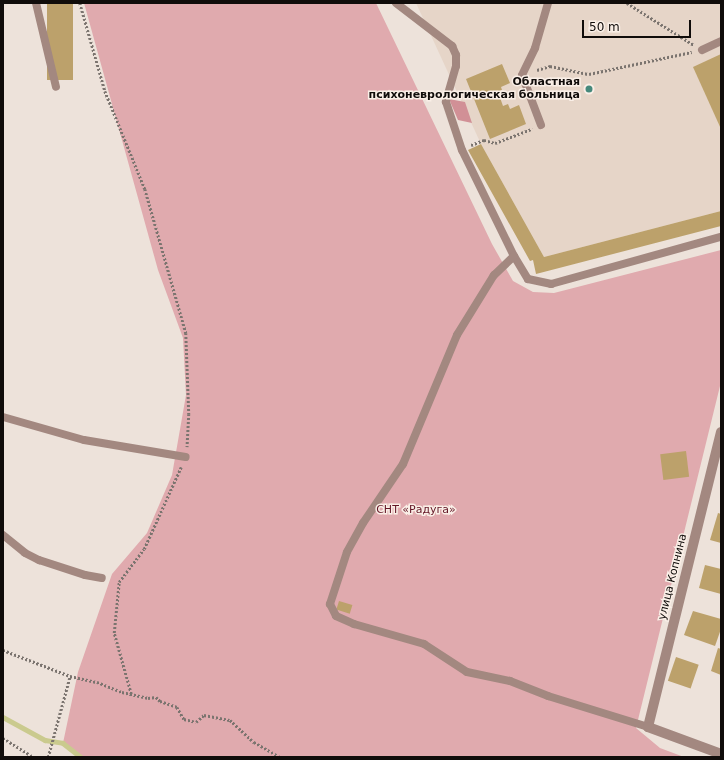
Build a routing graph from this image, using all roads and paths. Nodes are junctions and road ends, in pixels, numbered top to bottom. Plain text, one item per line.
1 (36, 3) edge
2 (80, 3) edge
3 (396, 3) edge
4 (548, 3) edge
5 (627, 3) edge
6 (721, 41) edge
7 (702, 50) junction
8 (522, 75) junction
9 (56, 87) dead end
10 (541, 125) joint
11 (462, 150) junction
12 (721, 237) edge
13 (514, 256) junction
14 (3, 417) edge
15 (721, 432) edge
16 (186, 457) junction
17 (3, 535) edge
18 (102, 578) dead end
19 (3, 650) edge
20 (70, 676) junction
21 (131, 694) junction
22 (648, 728) junction
23 (3, 738) edge
24 (721, 754) edge
25 (34, 757) edge
26 (48, 757) edge
27 (280, 757) edge

1 - 9 lane
2 - 16 path
3 - 11 lane
4 - 8 lane
5 - 7 path
6 - 7 lane
7 - 8 path
8 - 10 lane
10 - 11 path
11 - 13 lane
12 - 13 lane
13 - 22 lane
14 - 16 lane
15 - 22 street, улица Копнина
16 - 21 path
17 - 18 lane
19 - 20 path
20 - 21 path
20 - 26 path
21 - 27 path
22 - 24 street
23 - 25 path

